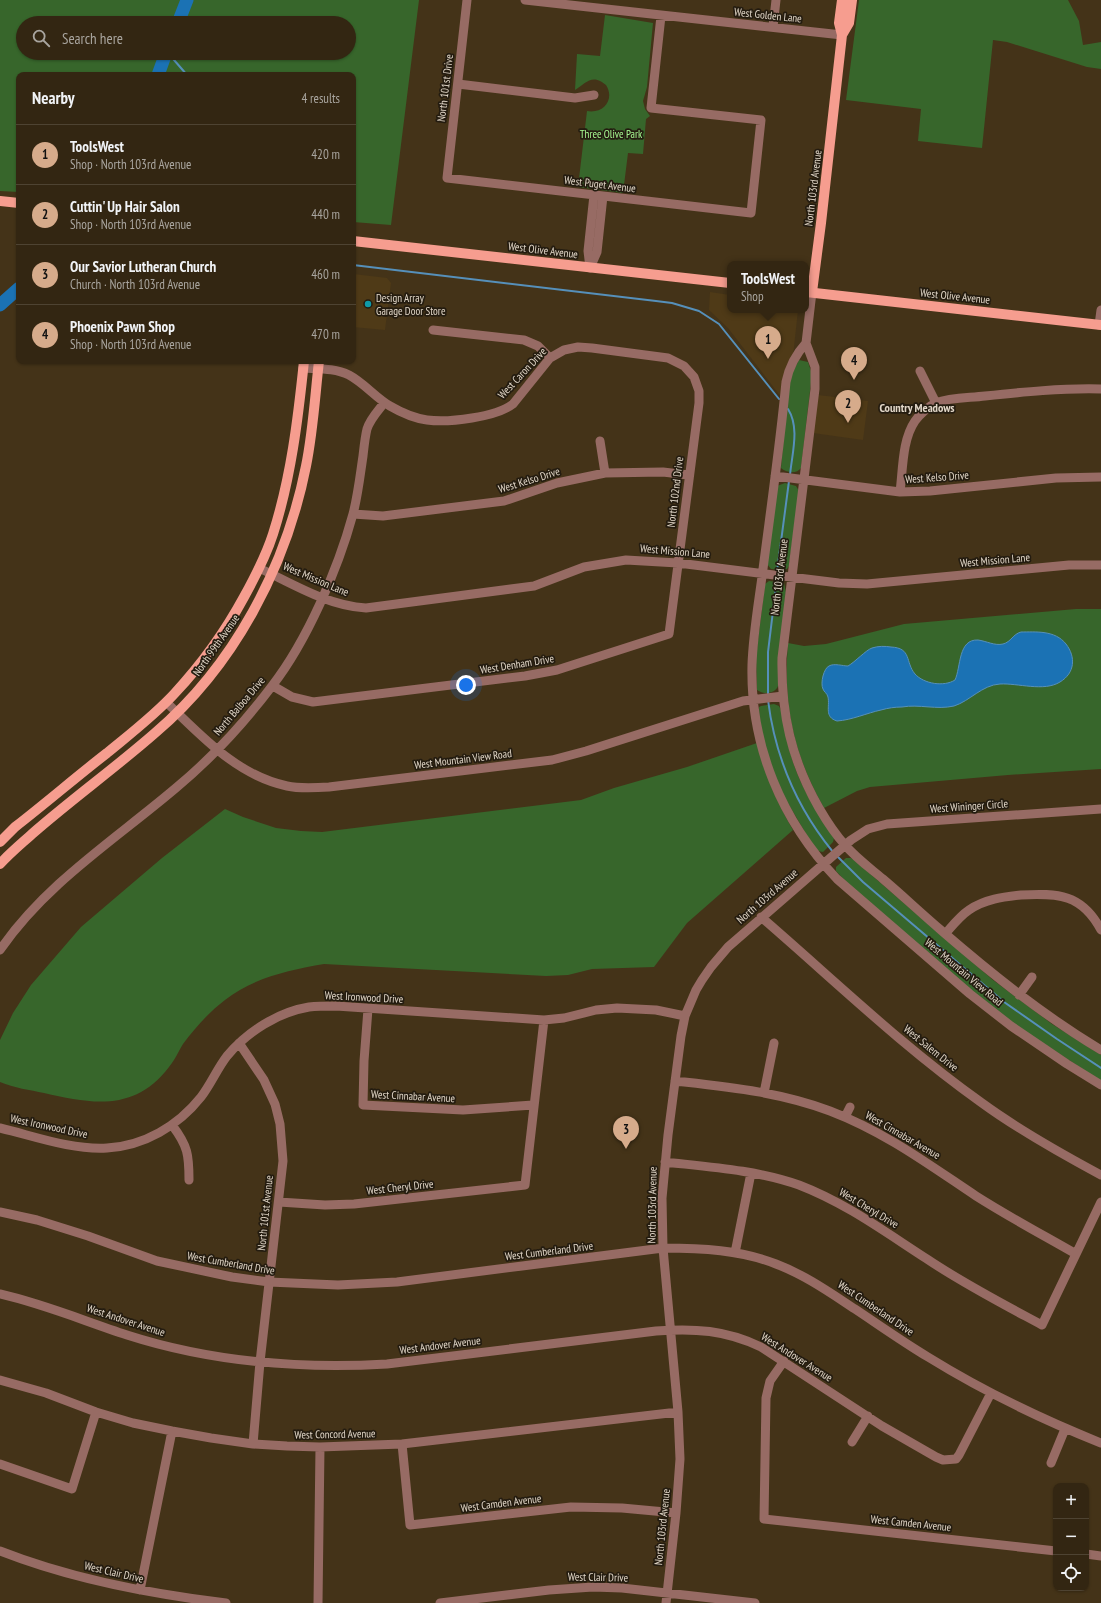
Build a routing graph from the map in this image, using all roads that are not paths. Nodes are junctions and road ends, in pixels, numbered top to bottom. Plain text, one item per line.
1 (467, 0) edge
2 (525, 0) edge
3 (776, 0) edge
4 (842, 0) edge
5 (852, 0) edge
6 (661, 16) junction
7 (773, 27) junction
8 (842, 35) junction
9 (458, 84) junction
10 (594, 95) dead end
11 (447, 178) joint
12 (598, 196) junction
13 (0, 201) edge
14 (16, 203) edge
15 (356, 241) edge
16 (590, 268) junction
17 (727, 283) edge
18 (809, 292) edge
19 (1101, 310) edge
20 (808, 313) edge
21 (1100, 325) edge
22 (434, 330) dead end
23 (806, 343) junction
24 (550, 358) junction
25 (304, 364) edge
26 (319, 365) edge
27 (920, 371) dead end
28 (694, 376) joint
29 (1101, 389) edge
30 (384, 403) junction
31 (936, 403) junction
32 (600, 441) dead end
33 (605, 473) junction
34 (688, 475) junction
35 (775, 476) junction
36 (1101, 477) edge
37 (804, 479) junction
38 (900, 492) junction
39 (353, 514) junction
40 (678, 563) junction
41 (1101, 565) edge
42 (259, 568) junction
43 (763, 573) junction
44 (272, 574) junction
45 (792, 576) junction
46 (322, 597) junction
47 (668, 634) joint
48 (272, 686) junction
49 (783, 696) junction
50 (753, 699) junction
51 (166, 702) junction
52 (177, 713) junction
53 (217, 751) junction
54 (1101, 809) edge
55 (15, 827) junction
56 (26, 840) junction
57 (0, 842) edge
58 (844, 845) junction
59 (0, 864) edge
60 (823, 864) junction
61 (761, 917) junction
62 (1101, 930) edge
63 (946, 933) junction
64 (0, 950) edge
65 (1032, 977) dead end
66 (1019, 995) junction
67 (368, 1008) junction
68 (685, 1016) junction
69 (544, 1020) junction
70 (239, 1043) junction
71 (774, 1043) dead end
72 (1101, 1050) edge
73 (675, 1081) junction
74 (1101, 1085) edge
75 (764, 1093) junction
76 (533, 1105) junction
77 (850, 1107) dead end
78 (845, 1117) junction
79 (172, 1125) junction
80 (0, 1128) edge
81 (665, 1162) junction
82 (751, 1172) junction
83 (1101, 1175) edge
84 (189, 1180) dead end
85 (279, 1202) junction
86 (1101, 1202) edge
87 (0, 1212) edge
88 (663, 1248) junction
89 (735, 1253) junction
90 (1076, 1254) junction
91 (269, 1282) junction
92 (0, 1294) edge
93 (670, 1330) junction
94 (784, 1361) junction
95 (260, 1362) junction
96 (0, 1380) edge
97 (991, 1393) junction
98 (96, 1412) junction
99 (678, 1412) junction
100 (868, 1416) junction
101 (1065, 1429) junction
102 (172, 1431) junction
103 (852, 1442) dead end
104 (1101, 1443) edge
105 (253, 1444) junction
106 (402, 1444) junction
107 (320, 1447) junction
108 (1051, 1463) dead end
109 (0, 1464) edge
110 (676, 1513) junction
111 (0, 1551) edge
112 (1053, 1551) edge
113 (1089, 1554) edge
114 (1101, 1556) edge
115 (140, 1590) junction
116 (667, 1593) junction
117 (226, 1603) edge
118 (318, 1603) edge
119 (440, 1603) edge
120 (666, 1603) edge
121 (755, 1603) edge

1 - 9 street, North 101st Drive
2 - 6 street, West Golden Lane
3 - 7 street
4 - 8 main road, North 103rd Avenue
5 - 8 main road, North 103rd Avenue
6 - 7 street, West Golden Lane
6 - 12 street, West Puget Avenue
7 - 8 street, West Golden Lane
8 - 18 main road, North 103rd Avenue
9 - 10 street
9 - 11 street, North 101st Drive
11 - 12 street, West Puget Avenue
12 - 16 street
13 - 14 main road
15 - 16 main road, West Olive Avenue
16 - 17 main road, West Olive Avenue
18 - 21 main road, West Olive Avenue
19 - 21 street
20 - 23 street, North 103rd Avenue
22 - 24 street
23 - 35 street, North 103rd Avenue
23 - 37 street, North 103rd Avenue
24 - 28 street, West Caron Drive
24 - 30 street, West Caron Drive
25 - 26 street, West Caron Drive
25 - 42 main road, North 99th Avenue
26 - 30 street, West Caron Drive
26 - 44 main road, North 99th Avenue
27 - 31 street
28 - 34 street, North 102nd Drive
29 - 31 street
30 - 39 street, North Balboa Drive
31 - 38 street
32 - 33 street
33 - 34 street, West Kelso Drive
33 - 39 street, West Kelso Drive
34 - 40 street, North 102nd Drive
35 - 37 street, West Kelso Drive
35 - 43 street, North 103rd Avenue
36 - 38 street, West Kelso Drive
37 - 38 street, West Kelso Drive
37 - 45 street, North 103rd Avenue
39 - 46 street, North Balboa Drive
40 - 43 street, West Mission Lane
40 - 46 street, West Mission Lane
40 - 47 street, North 102nd Drive
41 - 45 street, West Mission Lane
42 - 44 street, West Mission Lane
42 - 51 main road, North 99th Avenue
43 - 45 street, West Mission Lane
43 - 50 street, North 103rd Avenue
44 - 46 street, West Mission Lane
44 - 52 main road, North 99th Avenue
45 - 49 street, North 103rd Avenue
46 - 48 street, North Balboa Drive
47 - 48 street, West Denham Drive
48 - 53 street, North Balboa Drive
49 - 50 street, West Mountain View Road
49 - 58 street, North 103rd Avenue
50 - 53 street, West Mountain View Road
50 - 60 street, North 103rd Avenue
51 - 52 street, West Mountain View Road
51 - 55 main road, North 99th Avenue
52 - 53 street, West Mountain View Road
52 - 56 main road, North 99th Avenue
53 - 64 street, North Balboa Drive
54 - 58 street, West Wininger Circle
55 - 56 main road
55 - 57 main road, North 99th Avenue
56 - 59 main road, North 99th Avenue
58 - 60 street, North 103rd Avenue
58 - 63 street, West Mountain View Road
60 - 61 street, North 103rd Avenue
60 - 74 street, West Mountain View Road
61 - 68 street, North 103rd Avenue
61 - 83 street, West Salem Drive
62 - 63 street
63 - 66 street, West Mountain View Road
65 - 66 street, West Mountain View Road
66 - 72 street, West Mountain View Road
67 - 69 street, West Ironwood Drive
67 - 70 street, West Ironwood Drive
67 - 76 street, West Cinnabar Avenue
68 - 69 street, West Ironwood Drive
68 - 73 street, North 103rd Avenue
69 - 76 street
70 - 79 street, West Ironwood Drive
70 - 85 street, North 101st Avenue
71 - 75 street
73 - 75 street, West Cinnabar Avenue
73 - 81 street, North 103rd Avenue
75 - 78 street, West Cinnabar Avenue
76 - 85 street, West Cheryl Drive
77 - 78 street
78 - 90 street, West Cinnabar Avenue
79 - 80 street, West Ironwood Drive
79 - 84 street
81 - 82 street, West Cheryl Drive
81 - 88 street, North 103rd Avenue
82 - 89 street
82 - 90 street, West Cheryl Drive
85 - 91 street, North 101st Avenue
86 - 90 street
87 - 91 street, West Cumberland Drive
88 - 89 street, West Cumberland Drive
88 - 91 street, West Cumberland Drive
88 - 93 street, North 103rd Avenue
89 - 97 street, West Cumberland Drive
91 - 95 street, North 101st Avenue
92 - 95 street, West Andover Avenue
93 - 94 street, West Andover Avenue
93 - 95 street, West Andover Avenue
93 - 99 street, North 103rd Avenue
94 - 100 street, West Andover Avenue
94 - 112 street, West Camden Avenue
95 - 105 street, North 101st Avenue
96 - 98 street, West Concord Avenue
97 - 100 street, West Andover Avenue
97 - 101 street, West Cumberland Drive
98 - 102 street, West Concord Avenue
98 - 109 street
99 - 106 street, West Concord Avenue
99 - 110 street, North 103rd Avenue
100 - 103 street
101 - 104 street, West Cumberland Drive
101 - 108 street
102 - 105 street, West Concord Avenue
102 - 115 street
105 - 107 street, West Concord Avenue
106 - 107 street, West Concord Avenue
106 - 110 street, West Camden Avenue
107 - 118 street
110 - 116 street, North 103rd Avenue
111 - 115 street, West Clair Drive
113 - 114 street
115 - 117 street, West Clair Drive
116 - 119 street, West Clair Drive
116 - 120 street, North 103rd Avenue
116 - 121 street, West Clair Drive

